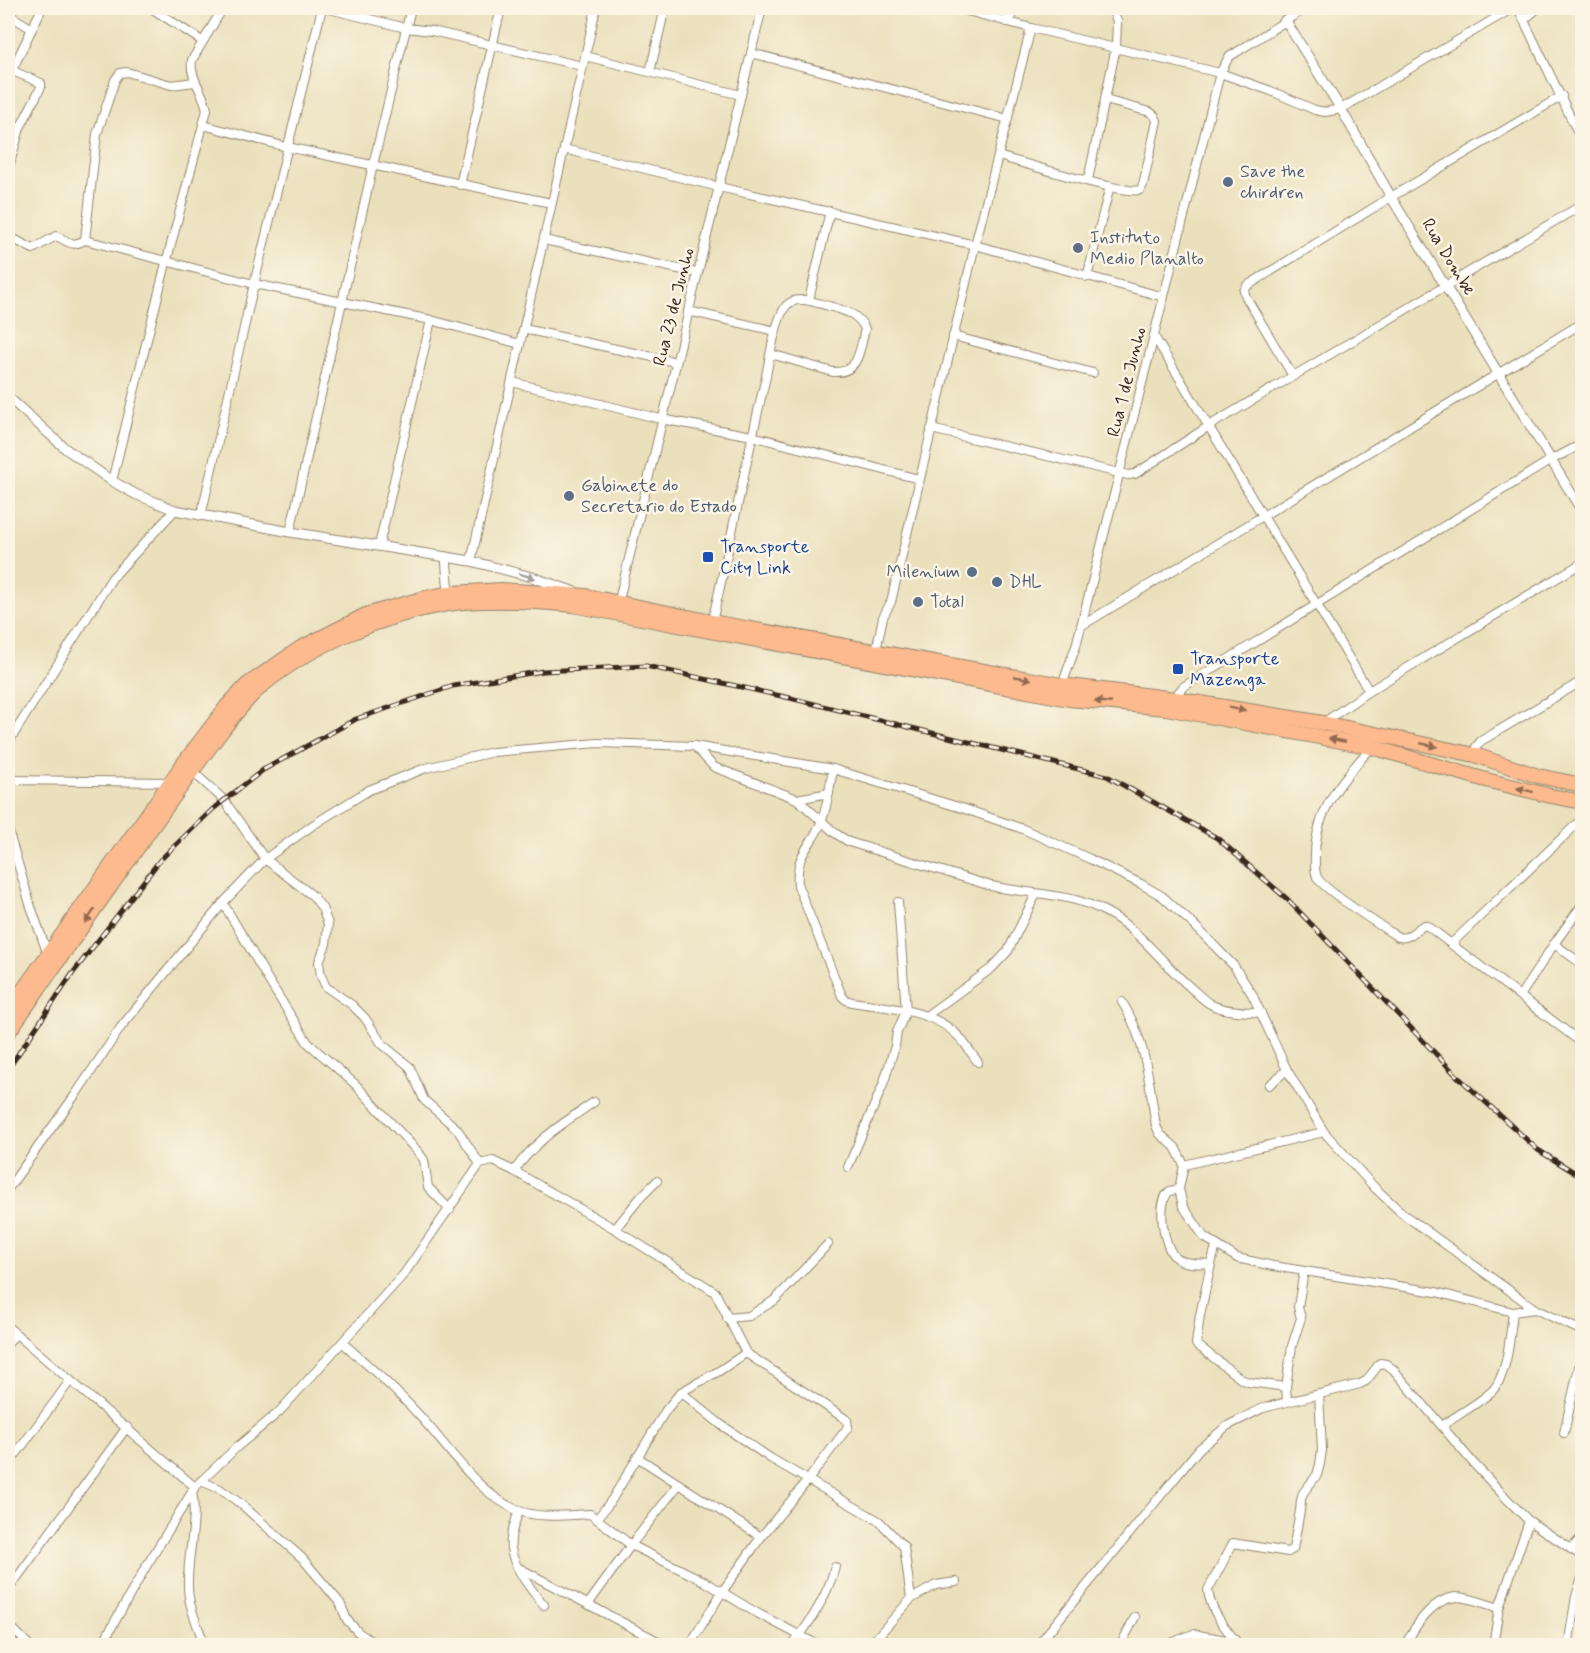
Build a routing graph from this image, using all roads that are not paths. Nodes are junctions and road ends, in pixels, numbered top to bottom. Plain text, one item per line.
1 (42, 8) edge
2 (151, 8) edge
3 (223, 8) edge
4 (324, 8) edge
5 (359, 8) edge
6 (411, 8) edge
7 (501, 8) edge
8 (596, 8) edge
9 (665, 8) edge
10 (762, 8) edge
11 (956, 8) edge
12 (1017, 8) edge
13 (1112, 8) edge
14 (1306, 8) edge
15 (1513, 8) edge
16 (1518, 8) edge
17 (1538, 8) edge
18 (8, 14) edge
19 (353, 15) junction
20 (1285, 20) junction
21 (1524, 20) junction
22 (1006, 22) junction
23 (406, 28) junction
24 (1031, 28) junction
25 (32, 29) junction
26 (202, 41) junction
27 (492, 44) junction
28 (1116, 47) junction
29 (751, 53) junction
30 (585, 56) junction
31 (582, 66) junction
32 (650, 72) junction
33 (1220, 73) junction
34 (195, 82) junction
35 (741, 95) junction
36 (1562, 96) junction
37 (1105, 100) junction
38 (1341, 109) junction
39 (1008, 119) junction
40 (203, 125) junction
41 (1580, 127) edge
42 (1582, 141) edge
43 (287, 147) junction
44 (564, 149) junction
45 (998, 156) junction
46 (373, 165) junction
47 (8, 170) edge
48 (1088, 180) junction
49 (460, 185) junction
50 (1110, 186) junction
51 (719, 187) junction
52 (1391, 197) junction
53 (551, 204) junction
54 (1582, 205) edge
55 (830, 211) junction
56 (8, 236) edge
57 (85, 240) junction
58 (544, 240) junction
59 (975, 245) junction
60 (166, 262) junction
61 (697, 273) junction
62 (1087, 277) junction
63 (254, 284) junction
64 (1446, 285) junction
65 (1164, 297) junction
66 (809, 300) junction
67 (342, 302) junction
68 (688, 311) junction
69 (431, 320) junction
70 (1582, 323) edge
71 (524, 329) junction
72 (776, 332) junction
73 (953, 336) junction
74 (1154, 336) junction
75 (520, 344) junction
76 (771, 354) junction
77 (676, 362) junction
78 (1498, 372) junction
79 (1093, 373) dead end
80 (1293, 376) junction
81 (512, 382) junction
82 (8, 397) edge
83 (661, 419) junction
84 (1209, 426) junction
85 (931, 429) junction
86 (752, 436) junction
87 (1582, 444) edge
88 (1551, 460) junction
89 (1119, 473) junction
90 (919, 479) junction
91 (112, 482) junction
92 (175, 510) junction
93 (1582, 512) edge
94 (1263, 515) junction
95 (201, 516) junction
96 (290, 532) junction
97 (379, 546) junction
98 (446, 557) junction
99 (471, 561) junction
100 (1582, 563) edge
101 (449, 594) junction
102 (586, 596) junction
103 (1317, 603) junction
104 (617, 608) junction
105 (712, 622) junction
106 (1080, 626) junction
107 (876, 651) junction
108 (1582, 681) edge
109 (1060, 691) junction
110 (1369, 691) junction
111 (1176, 699) junction
112 (1323, 723) junction
113 (8, 743) edge
114 (694, 746) junction
115 (1372, 747) junction
116 (1475, 755) junction
117 (833, 769) junction
118 (192, 771) junction
119 (8, 780) edge
120 (171, 782) junction
121 (1582, 785) edge
122 (829, 793) junction
123 (797, 799) junction
124 (1582, 802) edge
125 (1582, 819) edge
126 (822, 821) junction
127 (8, 830) edge
128 (265, 859) junction
129 (1036, 894) junction
130 (897, 902) dead end
131 (223, 903) junction
132 (1582, 906) edge
133 (1451, 944) junction
134 (1554, 944) junction
135 (48, 955) junction
136 (1582, 964) edge
137 (1520, 996) junction
138 (1122, 1002) dead end
139 (8, 1011) edge
140 (906, 1011) junction
141 (1261, 1013) junction
142 (926, 1016) junction
143 (8, 1033) edge
144 (1582, 1043) edge
145 (978, 1062) dead end
146 (1287, 1070) junction
147 (1269, 1085) dead end
148 (594, 1102) dead end
149 (1324, 1132) junction
150 (480, 1164) junction
151 (1184, 1165) junction
152 (848, 1167) dead end
153 (514, 1171) junction
154 (657, 1181) dead end
155 (8, 1189) edge
156 (1179, 1189) junction
157 (450, 1210) junction
158 (615, 1229) junction
159 (828, 1244) dead end
160 (1216, 1246) junction
161 (1211, 1264) junction
162 (1304, 1271) junction
163 (1535, 1309) junction
164 (1513, 1312) junction
165 (727, 1318) junction
166 (8, 1327) edge
167 (1582, 1331) edge
168 (15, 1334) junction
169 (343, 1343) junction
170 (8, 1344) edge
171 (746, 1353) junction
172 (1582, 1353) edge
173 (70, 1381) junction
174 (1286, 1387) junction
175 (681, 1392) junction
176 (1319, 1394) junction
177 (1287, 1401) junction
178 (1442, 1426) junction
179 (127, 1427) junction
180 (1564, 1433) dead end
181 (637, 1457) junction
182 (8, 1465) edge
183 (808, 1480) junction
184 (679, 1484) junction
185 (196, 1487) junction
186 (519, 1511) junction
187 (597, 1519) junction
188 (1529, 1521) junction
189 (762, 1537) junction
190 (1582, 1537) edge
191 (632, 1545) junction
192 (1571, 1549) junction
193 (1582, 1556) edge
194 (835, 1567) dead end
195 (519, 1568) junction
196 (1582, 1578) edge
197 (956, 1582) dead end
198 (8, 1590) edge
199 (722, 1592) junction
200 (911, 1599) junction
201 (589, 1604) junction
202 (544, 1605) dead end
203 (1498, 1608) junction
204 (1135, 1617) dead end
205 (8, 1624) edge
206 (800, 1635) junction
207 (1047, 1635) junction
208 (1239, 1644) edge
209 (30, 1646) edge
210 (102, 1646) edge
211 (205, 1646) edge
212 (378, 1646) edge
213 (667, 1646) edge
214 (689, 1646) edge
215 (792, 1646) edge
216 (820, 1646) edge
217 (869, 1646) edge
218 (1037, 1646) edge
219 (1053, 1646) edge
220 (1120, 1646) edge
221 (1164, 1646) edge
222 (1405, 1646) edge
223 (1493, 1646) edge
224 (1568, 1646) edge

1 - 25 street
2 - 26 street
3 - 26 street
4 - 19 street
4 - 43 street
5 - 19 street
6 - 23 street
7 - 27 street
8 - 30 street
9 - 32 street
10 - 29 street, Rua 23 de Junho
11 - 22 street
12 - 22 street
13 - 28 street
14 - 20 street
15 - 38 street
16 - 21 street
17 - 21 street
18 - 25 street
19 - 23 street
20 - 33 street
20 - 38 street, Rua Dombe
21 - 36 street
22 - 24 street
23 - 27 street
23 - 46 street
24 - 28 street
24 - 39 street
25 - 47 street
26 - 34 street
27 - 31 street
27 - 49 street
28 - 33 street
28 - 37 street
29 - 35 street, Rua 23 de Junho
29 - 39 street
30 - 31 street
30 - 32 street
31 - 44 street
32 - 35 street
33 - 38 street
33 - 65 street, Rua 1 de Junho
34 - 40 street
34 - 57 street
35 - 51 street, Rua 23 de Junho
36 - 41 street
36 - 52 street
37 - 48 street
37 - 50 street
38 - 52 street, Rua Dombe
39 - 45 street
40 - 43 street
40 - 60 street
41 - 42 street
43 - 46 street
43 - 63 street
44 - 51 street
44 - 53 street
45 - 48 street
45 - 59 street
46 - 49 street
46 - 67 street
48 - 50 street
49 - 53 street
50 - 62 street
51 - 55 street
51 - 61 street, Rua 23 de Junho
52 - 64 street, Rua Dombe
52 - 80 street
53 - 58 street
54 - 64 street
55 - 59 street
55 - 66 street
56 - 57 street
57 - 60 street
58 - 61 street
58 - 71 street
59 - 62 street
59 - 73 street
60 - 63 street
60 - 91 street
61 - 68 street, Rua 23 de Junho
62 - 65 street
63 - 67 street
63 - 95 street
64 - 78 street, Rua Dombe
64 - 80 street
65 - 74 street, Rua 1 de Junho
66 - 72 street
66 - 76 street
67 - 69 street
67 - 96 street
68 - 72 street
68 - 77 street, Rua 23 de Junho
69 - 75 street
69 - 97 street
70 - 78 street
71 - 75 street
71 - 77 street
72 - 76 street
73 - 79 street
73 - 85 street
74 - 84 street
74 - 89 street, Rua 1 de Junho
75 - 81 street
76 - 86 street
77 - 83 street, Rua 23 de Junho
78 - 88 street, Rua Dombe
78 - 94 street
80 - 84 street
81 - 83 street
81 - 99 street
82 - 91 street
83 - 86 street
83 - 104 street, Rua 23 de Junho
84 - 89 street
84 - 94 street
85 - 89 street
85 - 90 street
86 - 90 street
86 - 105 street
87 - 88 street
88 - 93 street, Rua Dombe
88 - 103 street
89 - 106 street, Rua 1 de Junho
90 - 107 street
91 - 92 street
92 - 95 street
92 - 113 street
94 - 103 street
94 - 106 street
95 - 96 street
96 - 97 street
97 - 98 street
98 - 99 street
98 - 101 street
99 -> 102 street
100 - 110 street
101 - 102 highway
101 - 120 highway
102 - 104 highway
103 - 110 street
103 - 111 street
104 - 105 highway
104 - 109 highway
104 - 118 highway
105 - 107 highway
106 - 109 street, Rua 1 de Junho
107 -> 109 highway
108 - 116 street
109 - 111 highway
115 -> 109 highway
110 - 112 street
111 -> 112 highway
112 -> 116 highway
114 - 117 street
114 - 123 street
114 - 128 street
124 -> 115 highway
115 - 133 street
116 - 121 highway
117 - 122 street
117 - 141 street
118 - 128 street
118 -> 143 highway
119 - 120 street
120 - 135 highway
122 - 123 street
122 - 126 street
123 - 126 street
125 - 133 street
126 - 129 street
126 - 140 street
127 - 135 street
128 - 131 street
128 - 150 street
129 - 141 street
129 - 142 street
130 - 140 street
131 - 155 street
131 - 157 street
132 - 134 street
133 - 137 street
134 - 136 street
134 - 137 street
135 - 139 highway
137 - 144 street
138 - 151 street
140 - 142 street
140 - 152 street
141 - 146 street
142 - 145 street
146 - 147 street
146 - 149 street
148 - 153 street
149 - 151 street
149 - 163 street
150 - 153 street
150 - 157 street
151 - 156 street
153 - 158 street
154 - 158 street
156 - 160 street
156 - 161 street
157 - 169 street
158 - 165 street
159 - 165 street
160 - 161 street
160 - 162 street
161 - 174 street
162 - 164 street
162 - 174 street
163 - 164 street
163 - 167 street
164 - 178 street
165 - 171 street
166 - 168 street
168 - 170 street
168 - 173 street
169 - 185 street
169 - 186 street
171 - 175 street
171 - 183 street
172 - 180 street
173 - 179 street
173 - 182 street
174 - 177 street
175 - 181 street
175 - 183 street
176 - 177 street
176 - 178 street
176 - 208 street
177 - 207 street
178 - 188 street
179 - 185 street
179 - 198 street
181 - 184 street
181 - 187 street
183 - 189 street
183 - 200 street
184 - 189 street
184 - 191 street
185 - 210 street
185 - 211 street
185 - 212 street
186 - 187 street
186 - 195 street
187 - 191 street
188 - 192 street
188 - 203 street
189 - 199 street
190 - 192 street
191 - 199 street
191 - 201 street
192 - 193 street
194 - 206 street
195 - 201 street
195 - 202 street
196 - 224 street
197 - 200 street
199 - 206 street
199 - 214 street
200 - 217 street
201 - 213 street
203 - 222 street
203 - 223 street
204 - 220 street
205 - 209 street
206 - 215 street
206 - 216 street
207 - 218 street
207 - 219 street
208 - 221 street

